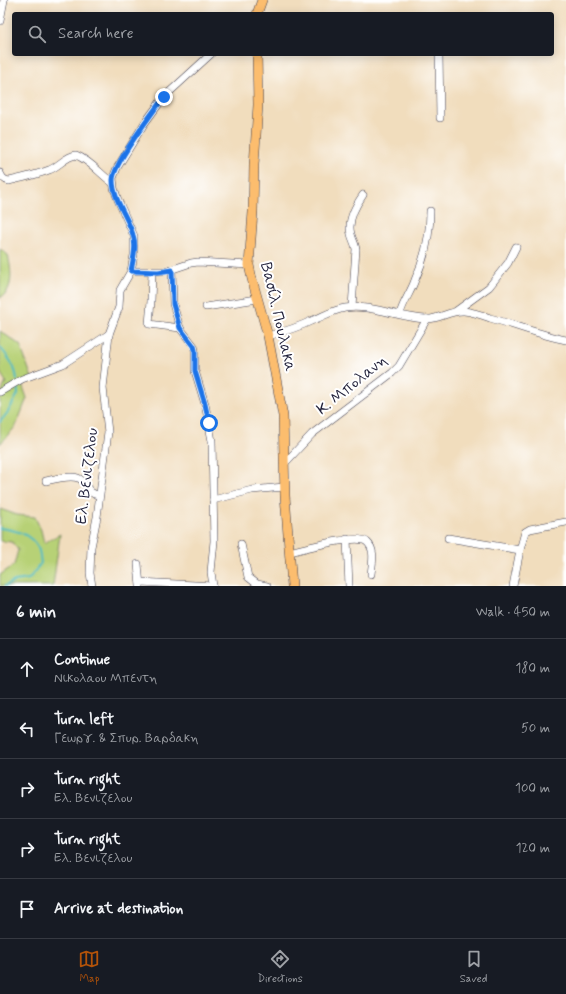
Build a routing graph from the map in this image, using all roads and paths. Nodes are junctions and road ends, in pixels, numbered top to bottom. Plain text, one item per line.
1 (4, 0) edge
2 (262, 0) edge
3 (258, 12) edge
4 (0, 21) edge
5 (209, 56) edge
6 (257, 56) edge
7 (439, 56) edge
8 (440, 118) dead end
9 (0, 173) edge
10 (113, 183) junction
11 (363, 195) dead end
12 (430, 211) dead end
13 (516, 247) dead end
14 (249, 265) junction
15 (172, 270) junction
16 (131, 271) junction
17 (152, 272) junction
18 (257, 299) junction
19 (206, 307) dead end
20 (352, 307) junction
21 (455, 311) junction
22 (400, 314) junction
23 (427, 319) junction
24 (180, 328) junction
25 (109, 334) junction
26 (268, 336) junction
27 (566, 340) edge
28 (0, 392) edge
29 (284, 464) junction
30 (46, 481) dead end
31 (284, 487) junction
32 (99, 494) junction
33 (213, 500) junction
34 (566, 522) edge
35 (448, 538) dead end
36 (347, 539) junction
37 (241, 544) dead end
38 (520, 550) junction
39 (289, 552) junction
40 (138, 564) dead end
41 (371, 574) dead end
42 (140, 584) edge
43 (92, 586) edge
44 (213, 586) edge
45 (266, 586) edge
46 (292, 586) edge
47 (349, 586) edge
48 (512, 586) edge

1 - 4 street
2 - 3 main road
5 - 10 street
6 - 14 main road, Βασίλ. Πουλακα
7 - 8 street
9 - 10 street
10 - 16 street, Ελ. Βενιζελου
11 - 20 street
12 - 22 street
13 - 21 street
14 - 15 street
14 - 18 main road, Βασίλ. Πουλακα
15 - 17 street
15 - 24 street
16 - 17 street
16 - 25 street, Ελ. Βενιζελου
17 - 24 street
18 - 19 street
18 - 26 main road, Βασίλ. Πουλακα
20 - 22 street
20 - 26 street
21 - 23 street
21 - 27 street
22 - 23 street
23 - 29 street, Κ. Μπολανη
24 - 33 street
25 - 28 street
25 - 32 street, Ελ. Βενιζελου
26 - 29 main road, Βασίλ. Πουλακα
29 - 31 main road, Βασίλ. Πουλακα
30 - 32 street
31 - 33 street
31 - 39 main road, Βασίλ. Πουλακα
32 - 43 street, Ελ. Βενιζελου
33 - 44 street
34 - 38 street
35 - 38 street
36 - 39 street
36 - 41 street
36 - 47 street
37 - 45 street
38 - 48 street
39 - 46 main road, Βασίλ. Πουλακα
40 - 42 street
42 - 44 street

